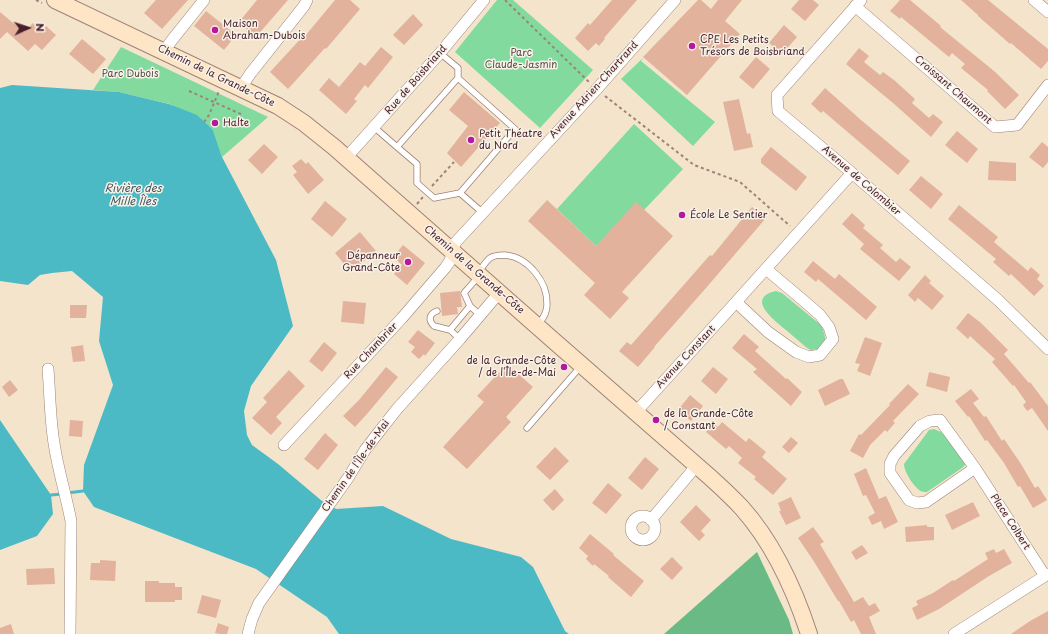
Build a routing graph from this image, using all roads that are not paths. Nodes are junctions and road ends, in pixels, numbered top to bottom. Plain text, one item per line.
1 (55, 0) edge
2 (204, 0) edge
3 (307, 0) edge
4 (484, 0) edge
5 (675, 0) edge
6 (1034, 0) edge
7 (858, 3) edge
8 (1048, 12) edge
9 (164, 51) junction
10 (440, 53) junction
11 (458, 78) junction
12 (1048, 85) edge
13 (242, 88) junction
14 (374, 127) junction
15 (397, 147) junction
16 (346, 158) junction
17 (852, 173) junction
18 (460, 193) junction
19 (483, 213) junction
20 (453, 252) junction
21 (766, 269) junction
22 (478, 275) junction
23 (499, 293) junction
24 (736, 302) junction
25 (470, 306) junction
26 (437, 311) dead end
27 (480, 315) junction
28 (537, 326) junction
29 (450, 330) junction
30 (460, 339) junction
31 (1048, 349) edge
32 (582, 365) junction
33 (48, 369) dead end
34 (636, 412) junction
35 (527, 428) dead end
36 (284, 446) dead end
37 (697, 465) junction
38 (975, 468) junction
39 (651, 520) dead end
40 (1047, 575) edge
41 (70, 634) edge
42 (248, 634) edge
43 (808, 634) edge
44 (954, 634) edge

1 - 9 main road, Chemin de la Grande-Côte
2 - 9 street
3 - 13 street
4 - 10 street, Rue de Boisbriand
5 - 19 street, Avenue Adrien-Chartrand
6 - 8 street
7 - 12 street, Croissant Chaumont
7 - 17 street, Avenue de Colombier
9 - 13 main road, Chemin de la Grande-Côte
10 - 11 lane
10 - 14 street, Rue de Boisbriand
11 - 15 lane
11 - 18 lane
13 - 16 main road, Chemin de la Grande-Côte
14 - 15 lane
14 - 16 street, Rue de Boisbriand
15 - 18 lane
16 - 20 main road, Chemin de la Grande-Côte
17 - 21 street, Avenue Constant
17 - 31 street, Avenue de Colombier
18 - 19 lane
19 - 20 street, Avenue Adrien-Chartrand
20 - 22 main road, Chemin de la Grande-Côte
20 - 36 street, Rue Chambrier
21 - 24 street, Avenue Constant
21 - 24 street
22 - 23 main road, Chemin de la Grande-Côte
22 - 25 lane
22 - 28 lane
23 - 27 street, Chemin de l'Île-de-Mai
23 - 28 main road, Chemin de la Grande-Côte
24 - 34 street, Avenue Constant
25 - 27 lane
25 - 29 lane
26 - 29 lane
27 - 30 street, Chemin de l'Île-de-Mai
28 - 32 main road, Chemin de la Grande-Côte
29 - 30 lane
30 - 42 street, Chemin de l'Île-de-Mai
32 - 34 main road, Chemin de la Grande-Côte
32 - 35 lane
33 - 41 street
34 - 37 main road, Chemin de la Grande-Côte
37 - 39 street
37 - 43 main road, Chemin de la Grande-Côte
38 - 38 street, Place Colbert
38 - 40 street, Place Colbert
40 - 44 street

